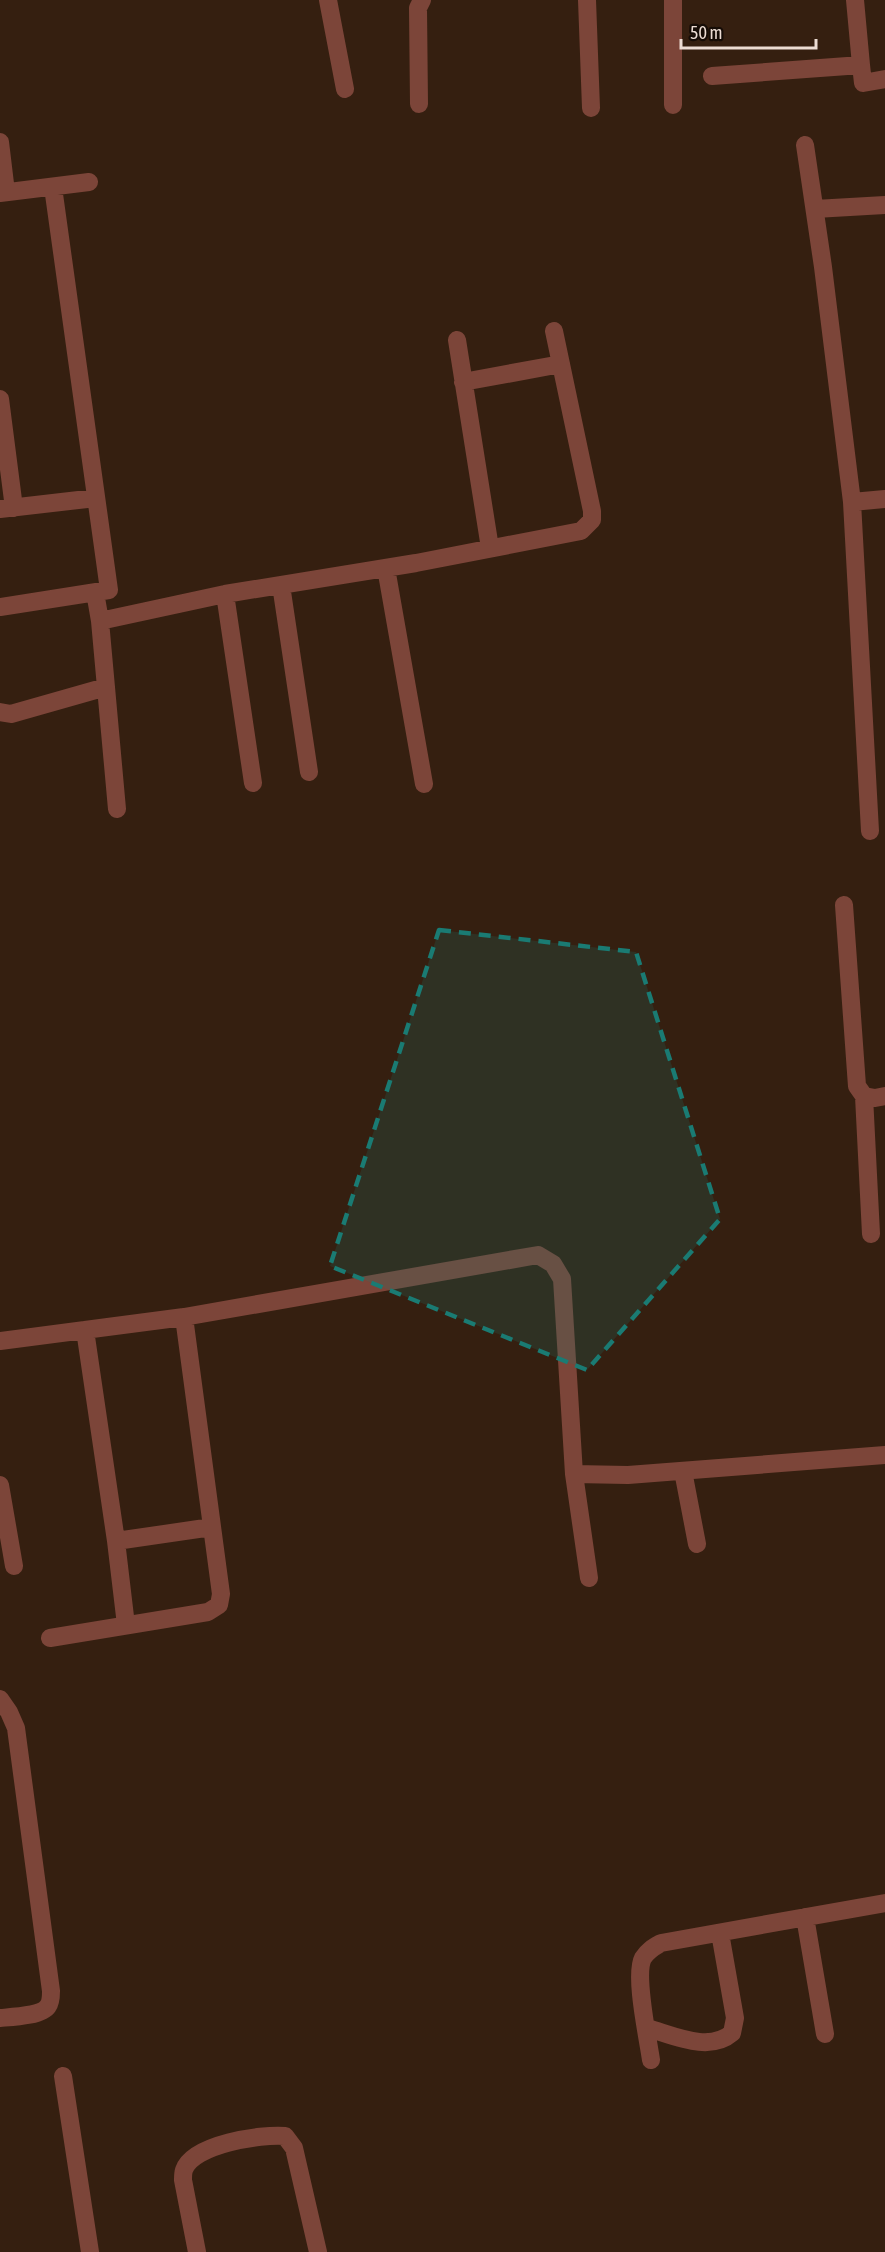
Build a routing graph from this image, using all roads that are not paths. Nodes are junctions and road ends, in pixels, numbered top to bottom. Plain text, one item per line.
1 (328, 0) edge
2 (422, 0) edge
3 (587, 0) edge
4 (673, 0) edge
5 (855, 0) edge
6 (861, 65) junction
7 (712, 76) dead end
8 (885, 79) edge
9 (345, 89) dead end
10 (419, 104) dead end
11 (673, 105) dead end
12 (591, 108) dead end
13 (0, 142) edge
14 (805, 145) dead end
15 (89, 182) dead end
16 (53, 187) junction
17 (3, 193) edge
18 (885, 205) edge
19 (814, 209) junction
20 (554, 330) dead end
21 (457, 340) dead end
22 (561, 364) junction
23 (463, 382) junction
24 (0, 399) edge
25 (96, 498) junction
26 (885, 500) edge
27 (852, 502) junction
28 (7, 508) edge
29 (490, 548) junction
30 (386, 568) junction
31 (281, 585) junction
32 (95, 592) junction
33 (225, 594) junction
34 (0, 607) edge
35 (100, 621) junction
36 (106, 687) junction
37 (0, 712) edge
38 (309, 772) dead end
39 (253, 783) dead end
40 (424, 784) dead end
41 (117, 809) dead end
42 (870, 831) dead end
43 (844, 905) dead end
44 (864, 1096) junction
45 (885, 1096) edge
46 (871, 1234) dead end
47 (184, 1317) junction
48 (85, 1330) junction
49 (0, 1341) edge
50 (885, 1455) edge
51 (683, 1471) junction
52 (574, 1474) junction
53 (0, 1485) edge
54 (212, 1527) junction
55 (116, 1541) junction
56 (697, 1544) dead end
57 (14, 1566) dead end
58 (588, 1578) dead end
59 (126, 1624) junction
60 (50, 1638) dead end
61 (0, 1699) edge
62 (885, 1903) edge
63 (805, 1917) junction
64 (720, 1933) junction
65 (0, 2018) edge
66 (647, 2028) junction
67 (825, 2034) dead end
68 (651, 2060) dead end
69 (63, 2076) dead end
70 (90, 2252) edge
71 (197, 2252) edge
72 (318, 2252) edge

1 - 9 street
2 - 10 street
3 - 12 street
4 - 11 street
5 - 6 street
6 - 7 street
6 - 8 street
13 - 17 street
14 - 19 street
15 - 16 street
16 - 17 street
16 - 25 street
18 - 19 street
19 - 27 street
20 - 22 street
21 - 23 street
22 - 23 street
22 - 29 street
23 - 29 street
24 - 28 street
25 - 28 street
25 - 32 street
26 - 27 street
27 - 42 street
29 - 30 street
30 - 31 street
30 - 40 street
31 - 33 street
31 - 38 street
32 - 34 street
32 - 35 street
33 - 35 street
33 - 39 street
35 - 36 street
36 - 37 street
36 - 41 street
43 - 44 street
44 - 45 street
44 - 46 street
47 - 48 street
47 - 52 street
47 - 54 street
48 - 49 street
48 - 55 street
50 - 51 street
51 - 52 street
51 - 56 street
52 - 58 street
53 - 57 street
54 - 55 street
54 - 59 street
55 - 59 street
59 - 60 street
61 - 65 street
62 - 63 street
63 - 64 street
63 - 67 street
64 - 66 street
64 - 66 street
66 - 68 street
69 - 70 street
71 - 72 street

